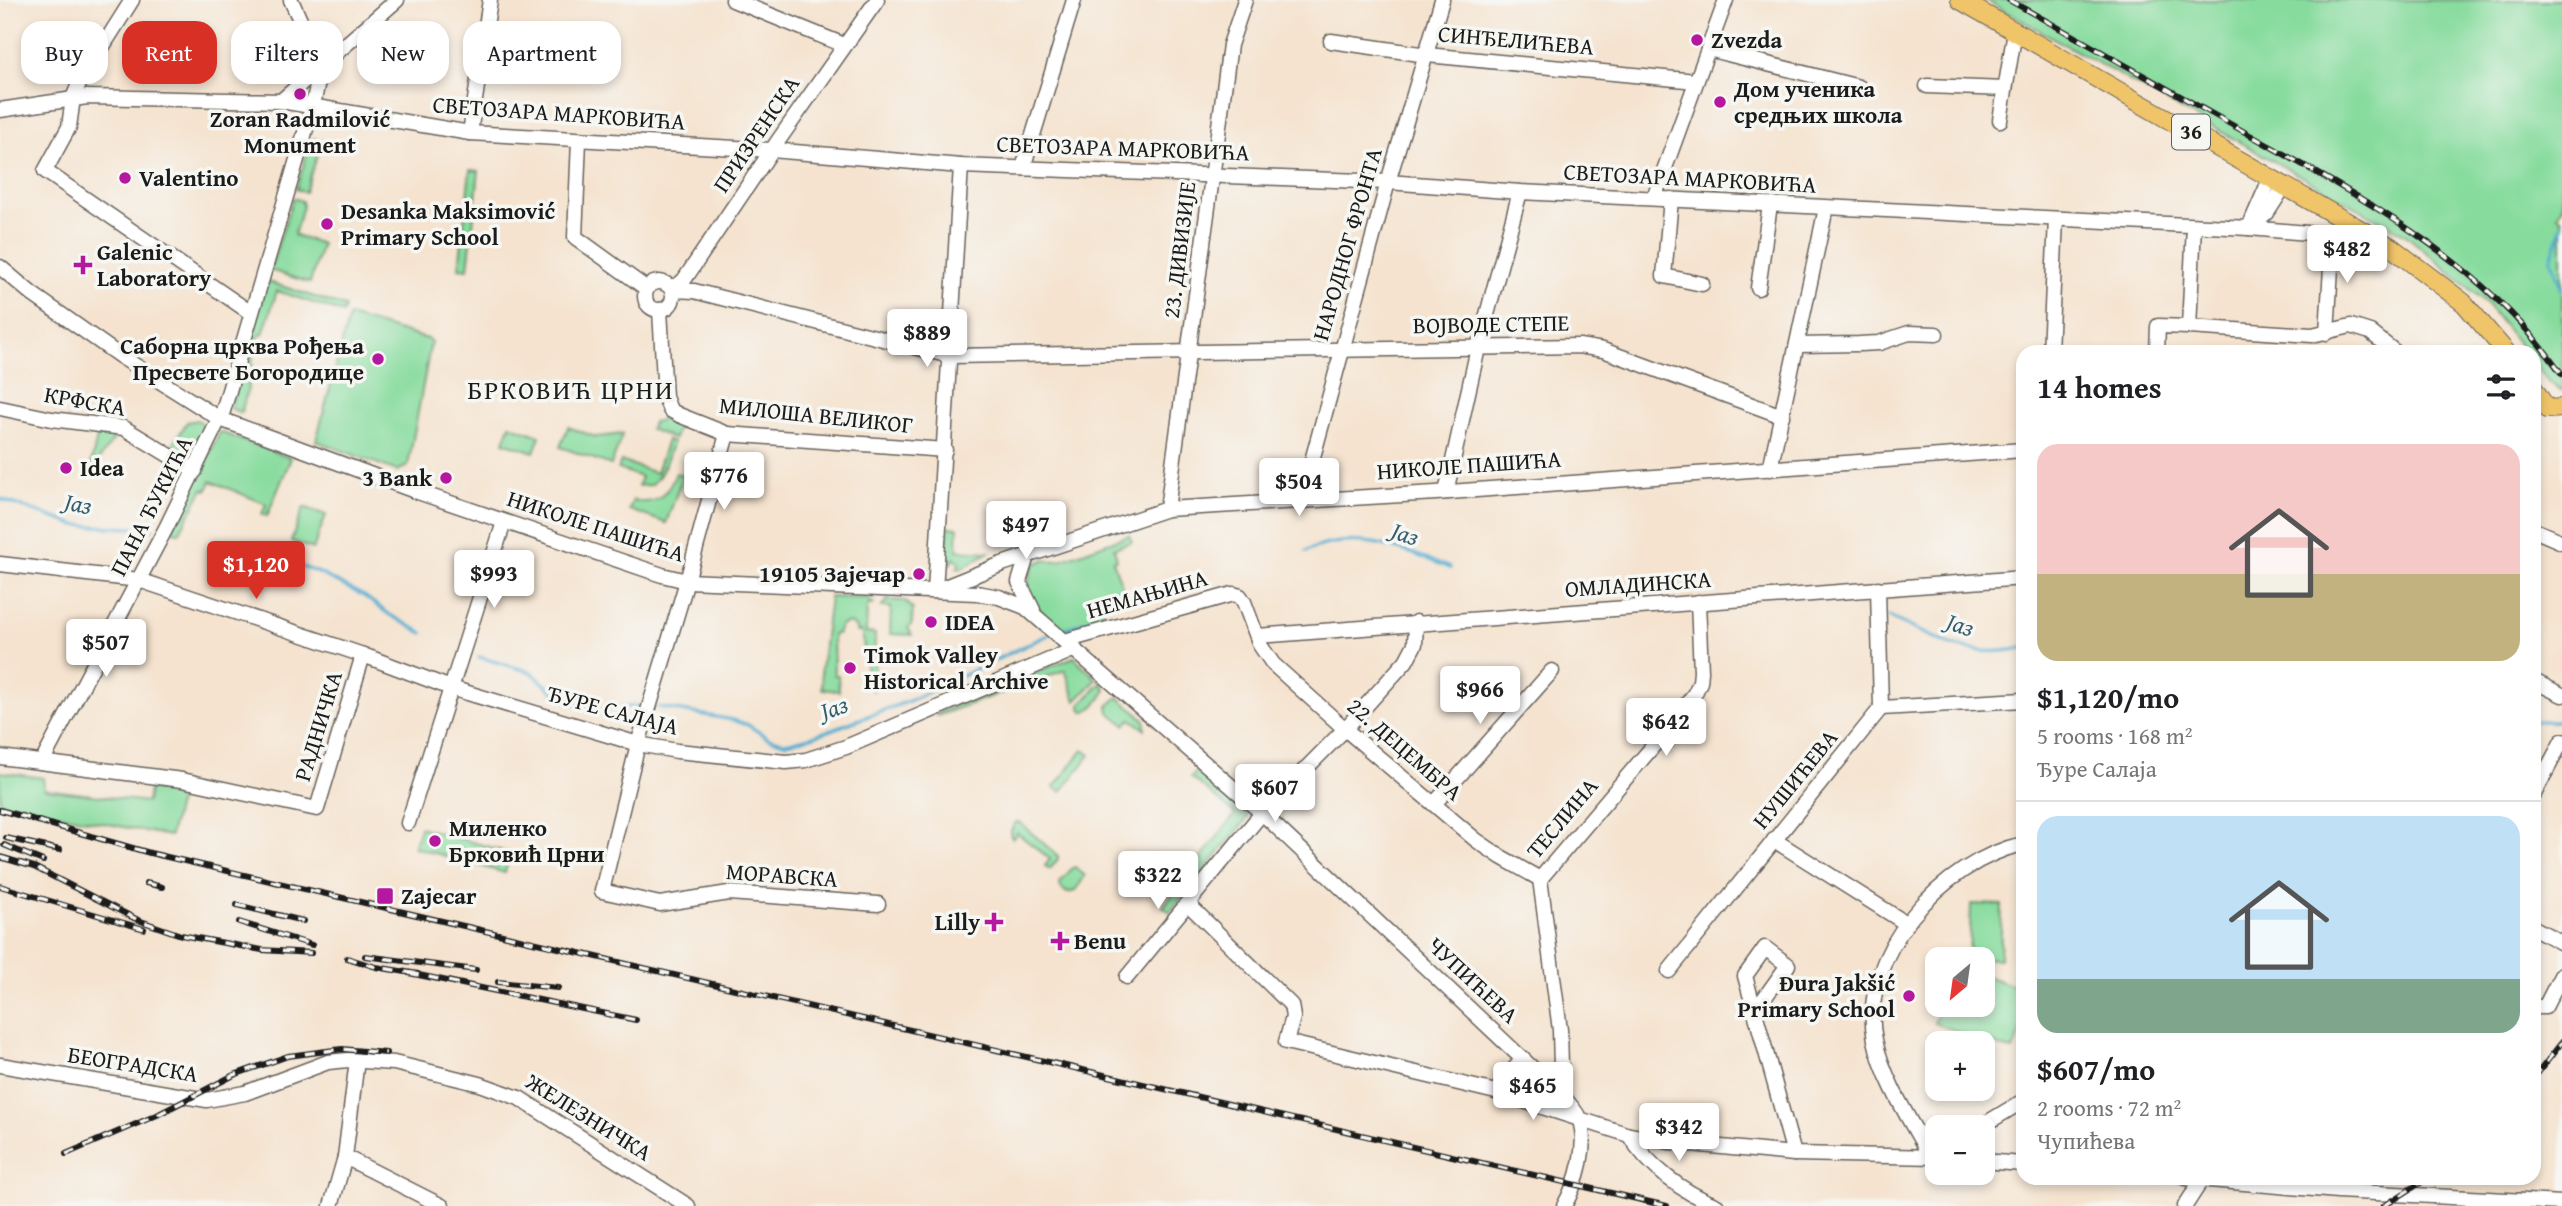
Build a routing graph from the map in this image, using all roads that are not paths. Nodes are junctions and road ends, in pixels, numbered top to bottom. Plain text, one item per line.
1 (132, 0) edge
2 (290, 0) edge
3 (397, 0) edge
4 (490, 0) edge
5 (733, 0) edge
6 (877, 0) edge
7 (1074, 0) edge
8 (1245, 0) edge
9 (1442, 0) edge
10 (1726, 0) edge
11 (1960, 0) edge
12 (300, 21) edge
13 (2015, 31) junction
14 (1331, 41) dead end
15 (844, 45) junction
16 (343, 48) edge
17 (1708, 49) junction
18 (1427, 55) junction
19 (1696, 81) junction
20 (301, 84) edge
21 (317, 84) edge
22 (1927, 86) dead end
23 (1860, 87) dead end
24 (2005, 89) junction
25 (72, 98) junction
26 (281, 101) junction
27 (313, 105) junction
28 (0, 110) edge
29 (2000, 120) dead end
30 (470, 133) junction
31 (579, 140) junction
32 (771, 150) junction
33 (961, 166) junction
34 (1023, 168) junction
35 (1211, 173) junction
36 (1388, 181) junction
37 (2278, 181) junction
38 (1520, 192) junction
39 (1654, 198) junction
40 (1671, 199) junction
41 (1770, 205) junction
42 (1826, 208) junction
43 (2056, 219) junction
44 (2194, 226) junction
45 (2249, 228) junction
46 (0, 267) edge
47 (1702, 284) dead end
48 (670, 288) junction
49 (1758, 288) dead end
50 (647, 289) junction
51 (660, 310) junction
52 (251, 313) junction
53 (2189, 327) junction
54 (2327, 333) junction
55 (1936, 334) dead end
56 (1797, 345) junction
57 (2050, 345) edge
58 (2157, 345) edge
59 (2389, 345) edge
60 (2500, 345) edge
61 (1478, 348) junction
62 (1341, 349) junction
63 (1188, 352) junction
64 (950, 356) junction
65 (0, 408) edge
66 (1782, 416) junction
67 (220, 419) junction
68 (727, 434) junction
69 (945, 450) junction
70 (2016, 451) edge
71 (1770, 469) junction
72 (195, 471) junction
73 (1446, 492) junction
74 (1301, 501) junction
75 (1167, 509) junction
76 (504, 522) junction
77 (2541, 533) edge
78 (2562, 542) edge
79 (1027, 556) junction
80 (0, 564) edge
81 (1002, 564) junction
82 (2016, 578) edge
83 (139, 580) junction
84 (687, 581) junction
85 (1019, 582) junction
86 (1878, 588) junction
87 (935, 591) junction
88 (999, 597) junction
89 (1698, 602) junction
90 (1038, 617) junction
91 (1416, 622) junction
92 (1257, 636) junction
93 (1063, 639) junction
94 (363, 655) junction
95 (1552, 671) dead end
96 (2541, 684) edge
97 (451, 688) junction
98 (2562, 695) edge
99 (2016, 700) edge
100 (1881, 708) junction
101 (1345, 729) junction
102 (2562, 741) edge
103 (638, 744) junction
104 (0, 757) edge
105 (42, 762) junction
106 (2541, 781) edge
107 (1434, 804) junction
108 (1262, 813) junction
109 (408, 823) dead end
110 (1774, 840) junction
111 (2016, 846) edge
112 (1540, 879) junction
113 (1187, 903) junction
114 (878, 904) dead end
115 (1907, 924) junction
116 (2541, 932) edge
117 (2562, 943) edge
118 (1669, 971) dead end
119 (2562, 974) edge
120 (1127, 977) dead end
121 (2541, 1004) edge
122 (1755, 1011) dead end
123 (1523, 1058) junction
124 (357, 1060) junction
125 (0, 1065) edge
126 (258, 1088) joint
127 (1556, 1089) junction
128 (1496, 1092) junction
129 (2016, 1105) edge
130 (1579, 1118) junction
131 (1995, 1118) edge
132 (1629, 1135) junction
133 (1925, 1138) edge
134 (1794, 1154) junction
135 (1925, 1155) edge
136 (345, 1157) junction
137 (1995, 1162) edge
138 (2016, 1163) edge
139 (2198, 1185) edge
140 (2276, 1185) edge
141 (2342, 1185) edge
142 (2338, 1191) junction
143 (2466, 1203) edge
144 (2562, 1203) edge
145 (331, 1206) edge
146 (442, 1206) edge
147 (688, 1206) edge
148 (1564, 1206) edge
149 (1717, 1206) edge
150 (2185, 1206) edge

1 - 25 street
2 - 12 street
3 - 16 street
4 - 30 street
5 - 15 street
6 - 15 street, ПРИЗРЕНСКА
7 - 34 street
8 - 35 street, 23. ДИВИЗИЈЕ
9 - 18 street, НАРОДНОГ ФРОНТА
10 - 17 street
11 - 13 main road, 36
13 - 24 street
13 - 37 main road, 36
14 - 18 street, СИНЂЕЛИЋЕВА
15 - 32 street, ПРИЗРЕНСКА
17 - 19 street
17 - 23 street
18 - 19 street, СИНЂЕЛИЋЕВА
18 - 36 street, НАРОДНОГ ФРОНТА
19 - 39 street
20 - 26 street
21 - 27 street, ПАНА ЂУКИЋА
22 - 24 street
24 - 29 street
25 - 26 street, СВЕТОЗАРА МАРКОВИЋА
25 - 28 street, СВЕТОЗАРА МАРКОВИЋА
25 - 52 street
26 - 27 street, СВЕТОЗАРА МАРКОВИЋА
27 - 30 street, СВЕТОЗАРА МАРКОВИЋА
27 - 52 street, ПАНА ЂУКИЋА
30 - 31 street, СВЕТОЗАРА МАРКОВИЋА
31 - 32 street, СВЕТОЗАРА МАРКОВИЋА
31 - 50 street
32 - 33 street, СВЕТОЗАРА МАРКОВИЋА
32 - 48 street, ПРИЗРЕНСКА
33 - 34 street, СВЕТОЗАРА МАРКОВИЋА
33 - 64 street
34 - 35 street, СВЕТОЗАРА МАРКОВИЋА
35 - 36 street, СВЕТОЗАРА МАРКОВИЋА
35 - 63 street, 23. ДИВИЗИЈЕ
36 - 38 street, СВЕТОЗАРА МАРКОВИЋА
36 - 62 street, НАРОДНОГ ФРОНТА
37 - 45 street
37 - 60 main road, 36
38 - 39 street, СВЕТОЗАРА МАРКОВИЋА
38 - 61 street
39 - 40 street, СВЕТОЗАРА МАРКОВИЋА
40 - 41 street, СВЕТОЗАРА МАРКОВИЋА
40 - 47 street
41 - 42 street, СВЕТОЗАРА МАРКОВИЋА
41 - 49 street
42 - 43 street, СВЕТОЗАРА МАРКОВИЋА
42 - 56 street
43 - 44 street, СВЕТОЗАРА МАРКОВИЋА
43 - 57 street
44 - 45 street, СВЕТОЗАРА МАРКОВИЋА
44 - 53 street
45 - 54 street, СВЕТОЗАРА МАРКОВИЋА
46 - 67 street, НИКОЛЕ ПАШИЋА
48 - 50 street
48 - 51 street
48 - 64 street, ВОЈВОДЕ СТЕПЕ
50 - 51 street
51 - 68 street, МИЛОША ВЕЛИКОГ
52 - 67 street, ПАНА ЂУКИЋА
53 - 54 street
53 - 58 street
54 - 59 street
55 - 56 street
56 - 66 street
61 - 62 street, ВОЈВОДЕ СТЕПЕ
61 - 66 street, ВОЈВОДЕ СТЕПЕ
61 - 73 street
62 - 63 street, ВОЈВОДЕ СТЕПЕ
62 - 74 street, НАРОДНОГ ФРОНТА
63 - 64 street, ВОЈВОДЕ СТЕПЕ
63 - 75 street, 23. ДИВИЗИЈЕ
64 - 69 street
65 - 72 street, КРФСКА
66 - 71 street
67 - 72 street, ПАНА ЂУКИЋА
67 - 76 street, НИКОЛЕ ПАШИЋА
68 - 69 street, МИЛОША ВЕЛИКОГ
68 - 84 street
69 - 87 street
70 - 71 street, НИКОЛЕ ПАШИЋА
71 - 73 street, НИКОЛЕ ПАШИЋА
72 - 83 street, ПАНА ЂУКИЋА
73 - 74 street, НИКОЛЕ ПАШИЋА
74 - 75 street, НИКОЛЕ ПАШИЋА
75 - 79 street, НИКОЛЕ ПАШИЋА
76 - 84 street, НИКОЛЕ ПАШИЋА
76 - 97 street
77 - 78 street
79 - 81 street, НИКОЛЕ ПАШИЋА
79 - 85 street
80 - 83 street, ЂУРЕ САЛАЈА
81 - 85 street
81 - 87 street, НИКОЛЕ ПАШИЋА
81 - 88 street
82 - 86 street, ОМЛАДИНСКА
83 - 94 street, ЂУРЕ САЛАЈА
83 - 105 street, ПАНА ЂУКИЋА
84 - 87 street, НИКОЛЕ ПАШИЋА
84 - 103 street
85 - 90 street
86 - 89 street, ОМЛАДИНСКА
86 - 100 street
87 - 88 street
88 - 90 street
89 - 91 street, ОМЛАДИНСКА
89 - 112 street, ТЕСЛИНА
90 - 93 street, ЧУПИЋЕВА
91 - 92 street, ОМЛАДИНСКА
91 - 101 street
92 - 93 street, НЕМАЊИНА
92 - 101 street, 22. ДЕЦЕМБРА
93 - 103 street, ЂУРЕ САЛАЈА
93 - 108 street, ЧУПИЋЕВА
94 - 97 street, ЂУРЕ САЛАЈА
94 - 105 street, РАДНИЧКА
95 - 107 street
96 - 98 street
97 - 103 street, ЂУРЕ САЛАЈА
97 - 109 street
99 - 100 street
100 - 110 street, НУШИЋЕВА
101 - 107 street, 22. ДЕЦЕМБРА
101 - 108 street
102 - 106 street
103 - 114 street, МОРАВСКА
104 - 105 street
107 - 112 street, 22. ДЕЦЕМБРА
108 - 113 street
108 - 123 street, ЧУПИЋЕВА
110 - 115 street
110 - 118 street, НУШИЋЕВА
111 - 115 street
112 - 127 street, ТЕСЛИНА
113 - 120 street
113 - 128 street
115 - 133 street
116 - 117 street
119 - 121 street
122 - 134 street
123 - 127 street, ЧУПИЋЕВА
123 - 128 street
124 - 126 street, ЖЕЛЕЗНИЧКА
124 - 136 street
124 - 147 street, ЖЕЛЕЗНИЧКА
125 - 126 street, БЕОГРАДСКА
127 - 130 street, ЧУПИЋЕВА
128 - 130 street
129 - 131 street
130 - 132 street
130 - 148 street
132 - 134 street
132 - 149 street
134 - 135 street
136 - 145 street
136 - 146 street
137 - 138 street
139 - 150 street
140 - 142 street
141 - 142 street
142 - 143 street
143 - 144 street

